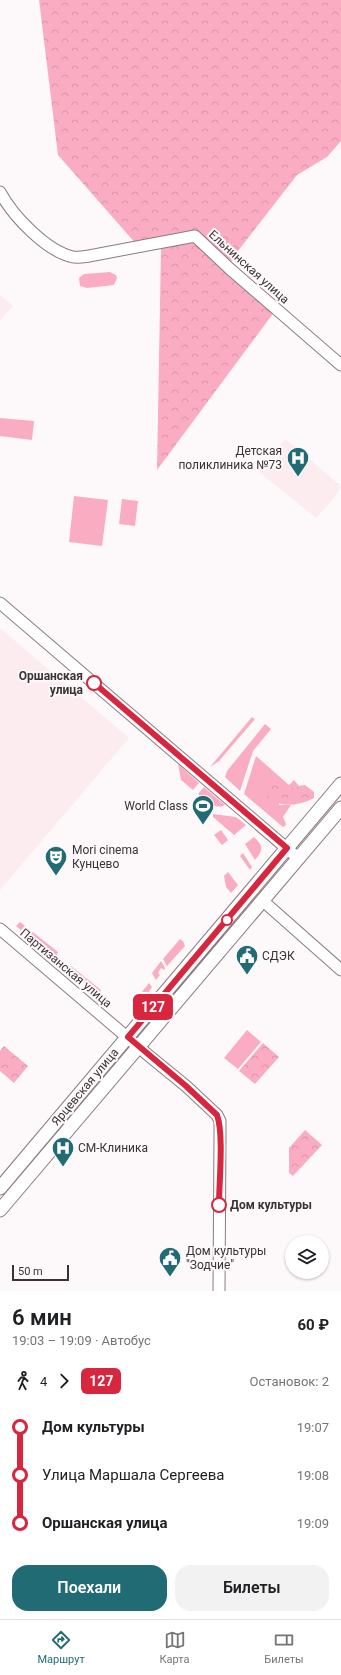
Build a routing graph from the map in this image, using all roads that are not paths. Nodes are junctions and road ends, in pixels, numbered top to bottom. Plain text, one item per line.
1 (0, 192) edge
2 (341, 365) edge
3 (0, 603) edge
4 (341, 784) edge
5 (341, 808) edge
6 (287, 848) junction
7 (298, 858) junction
8 (263, 901) junction
9 (0, 929) edge
10 (341, 970) edge
11 (128, 1037) junction
12 (139, 1047) junction
13 (0, 1188) edge
14 (0, 1210) edge
15 (219, 1291) edge

1 - 2 street, Ельнинская улица
3 - 6 street
4 - 6 main road, Ярцевская улица
5 - 7 main road, Ярцевская улица
6 - 7 street
6 - 11 main road, Ярцевская улица
7 - 8 main road, Ярцевская улица
8 - 10 street
8 - 12 main road, Ярцевская улица
9 - 11 street, Партизанская улица
11 - 12 street, Партизанская улица
11 - 13 main road, Ярцевская улица
12 - 14 main road, Ярцевская улица
12 - 15 street, Партизанская улица

